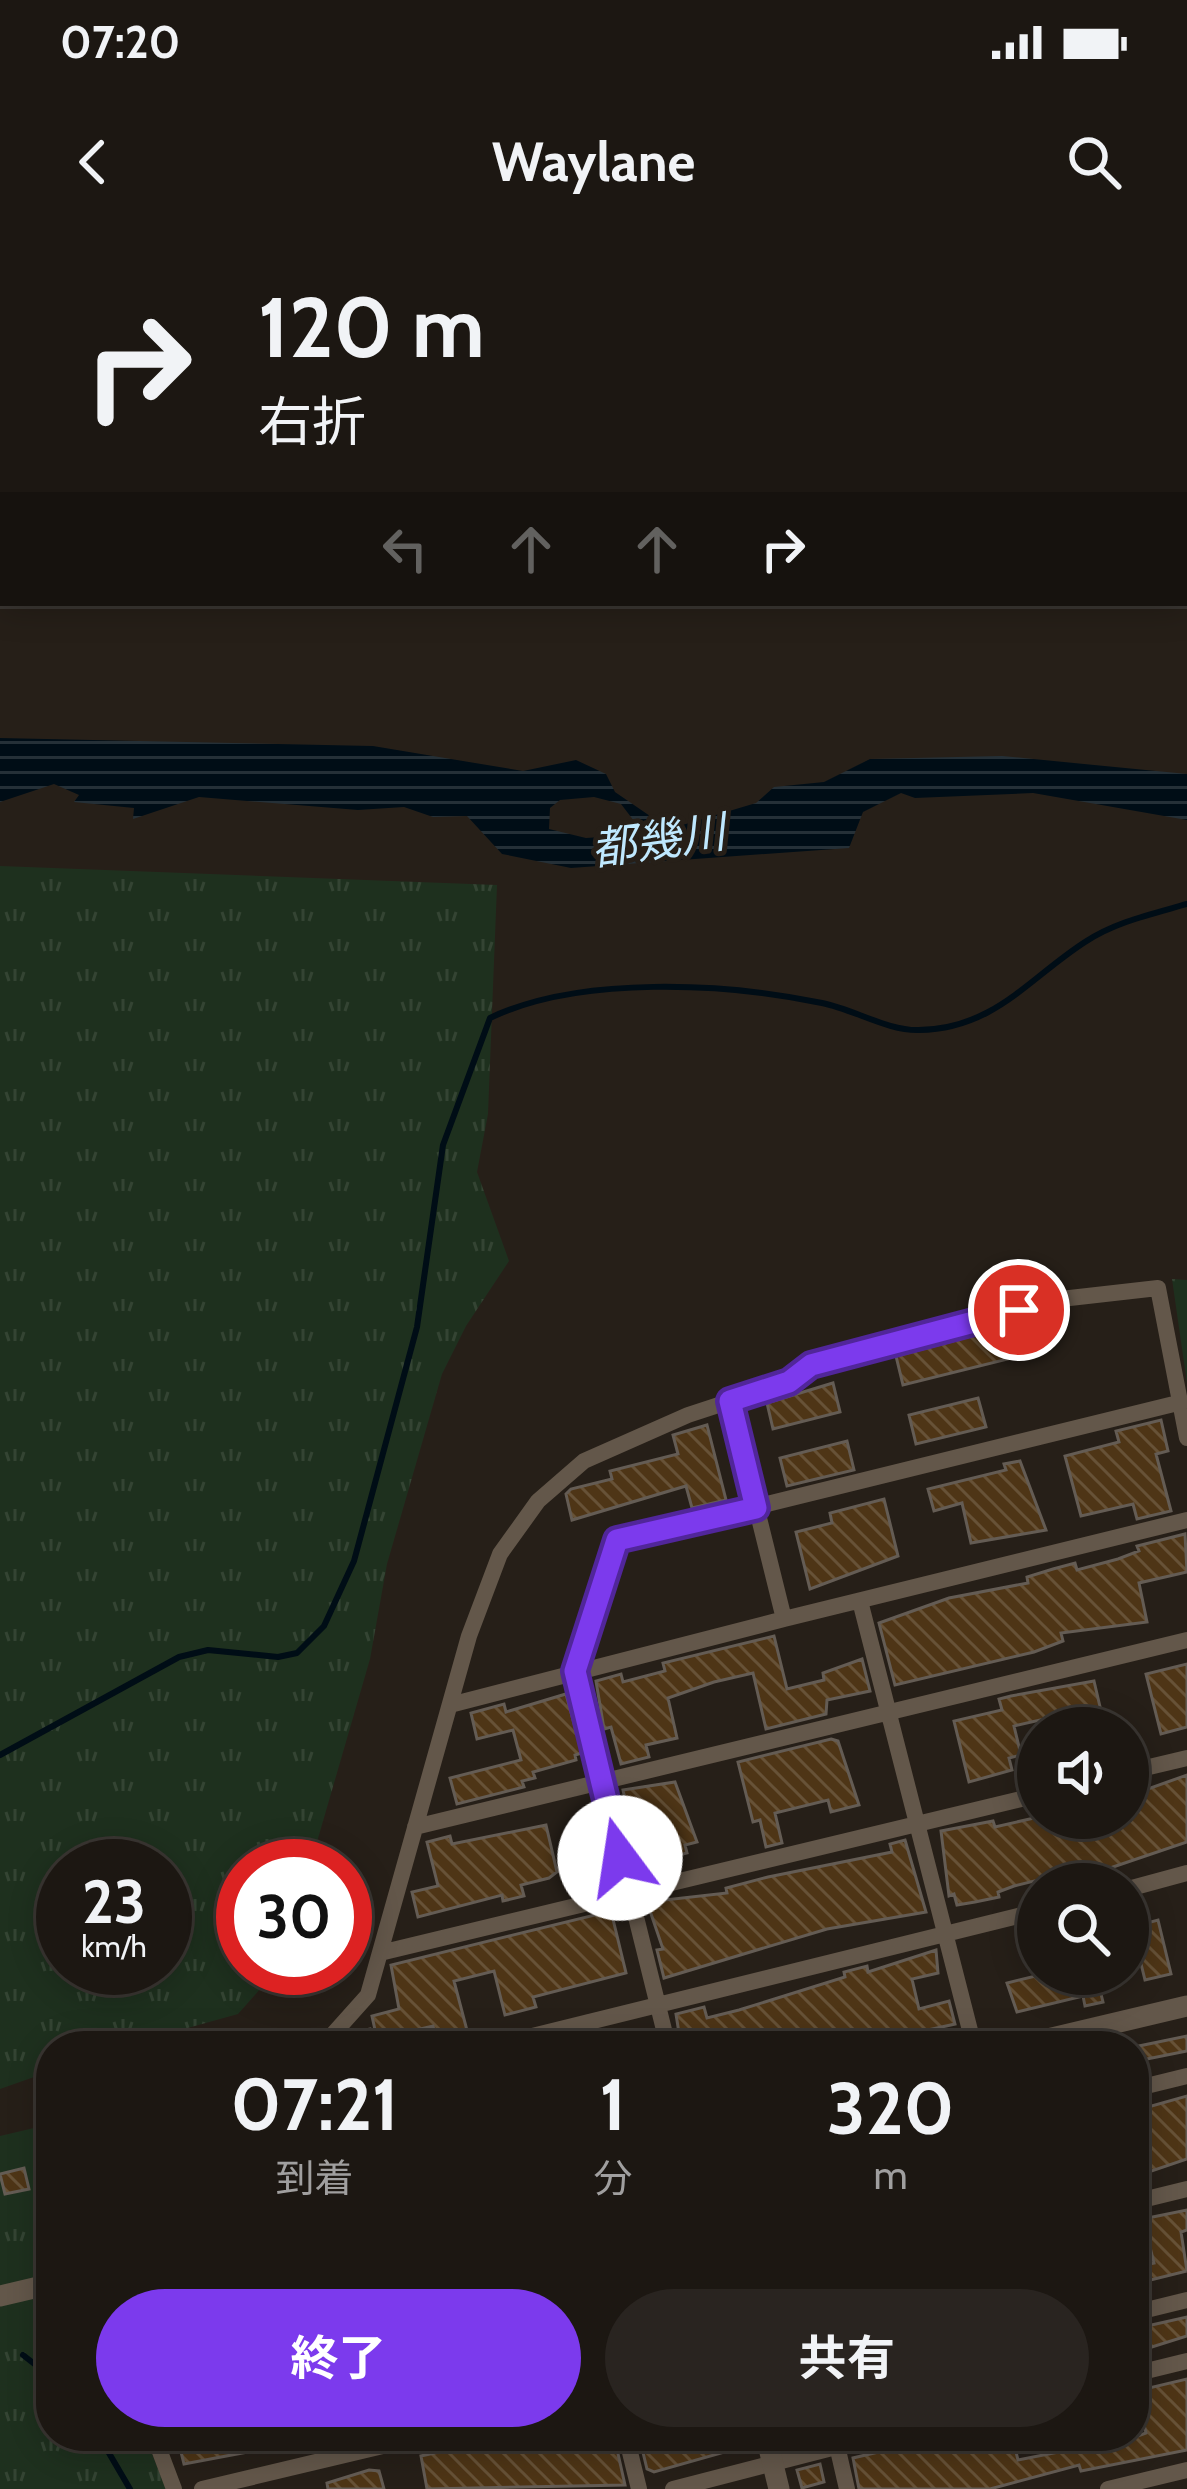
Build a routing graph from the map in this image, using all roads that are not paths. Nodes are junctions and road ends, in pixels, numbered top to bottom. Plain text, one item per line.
1 (730, 1401) junction
2 (1182, 1402) junction
3 (1187, 1438) edge
4 (756, 1508) junction
5 (1187, 1520) edge
6 (860, 1600) junction
7 (784, 1618) junction
8 (1187, 1640) edge
9 (575, 1671) junction
10 (450, 1705) junction
11 (890, 1715) junction
12 (1187, 1758) edge
13 (1149, 1767) edge
14 (602, 1785) junction
15 (1017, 1800) edge
16 (917, 1825) junction
17 (416, 1827) junction
18 (1187, 1874) edge
19 (1149, 1883) edge
20 (629, 1895) junction
21 (1017, 1917) edge
22 (946, 1935) junction
23 (380, 1953) junction
24 (1187, 2006) edge
25 (658, 2007) junction
26 (336, 2031) edge
27 (556, 2031) edge
28 (664, 2031) edge
29 (970, 2031) edge
30 (1081, 2031) edge
31 (1187, 2076) edge
32 (1149, 2085) edge
33 (1187, 2189) edge
34 (1149, 2198) edge
35 (36, 2288) edge
36 (0, 2296) edge
37 (1187, 2300) edge
38 (1149, 2309) edge
39 (1187, 2361) edge
40 (1149, 2370) edge
41 (160, 2451) edge
42 (362, 2451) edge
43 (630, 2451) edge
44 (770, 2451) edge
45 (807, 2451) edge
46 (838, 2451) edge
47 (773, 2463) junction
48 (1187, 2470) edge
49 (175, 2489) edge
50 (202, 2489) edge
51 (639, 2489) edge
52 (674, 2489) edge
53 (779, 2489) edge
54 (847, 2489) edge
55 (1108, 2489) edge

1 - 2 street
1 - 4 street
1 - 10 street
2 - 3 street
2 - 4 street
4 - 7 street
4 - 9 street
5 - 6 street
6 - 7 street
6 - 11 street
7 - 9 street
8 - 11 street
9 - 10 street
9 - 14 street
10 - 17 street
11 - 14 street
11 - 16 street
12 - 13 street
14 - 17 street
14 - 20 street
15 - 16 street
16 - 20 street
16 - 22 street
17 - 23 street
18 - 19 street
20 - 23 street
20 - 25 street
21 - 22 street
22 - 25 street
22 - 29 street
23 - 26 street
24 - 30 street
25 - 27 street
25 - 28 street
31 - 32 street
33 - 34 street
35 - 36 street
37 - 38 street
39 - 40 street
41 - 49 street
42 - 50 street
43 - 51 street
44 - 47 street
45 - 47 street
46 - 54 street
47 - 52 street
47 - 53 street
48 - 55 street

